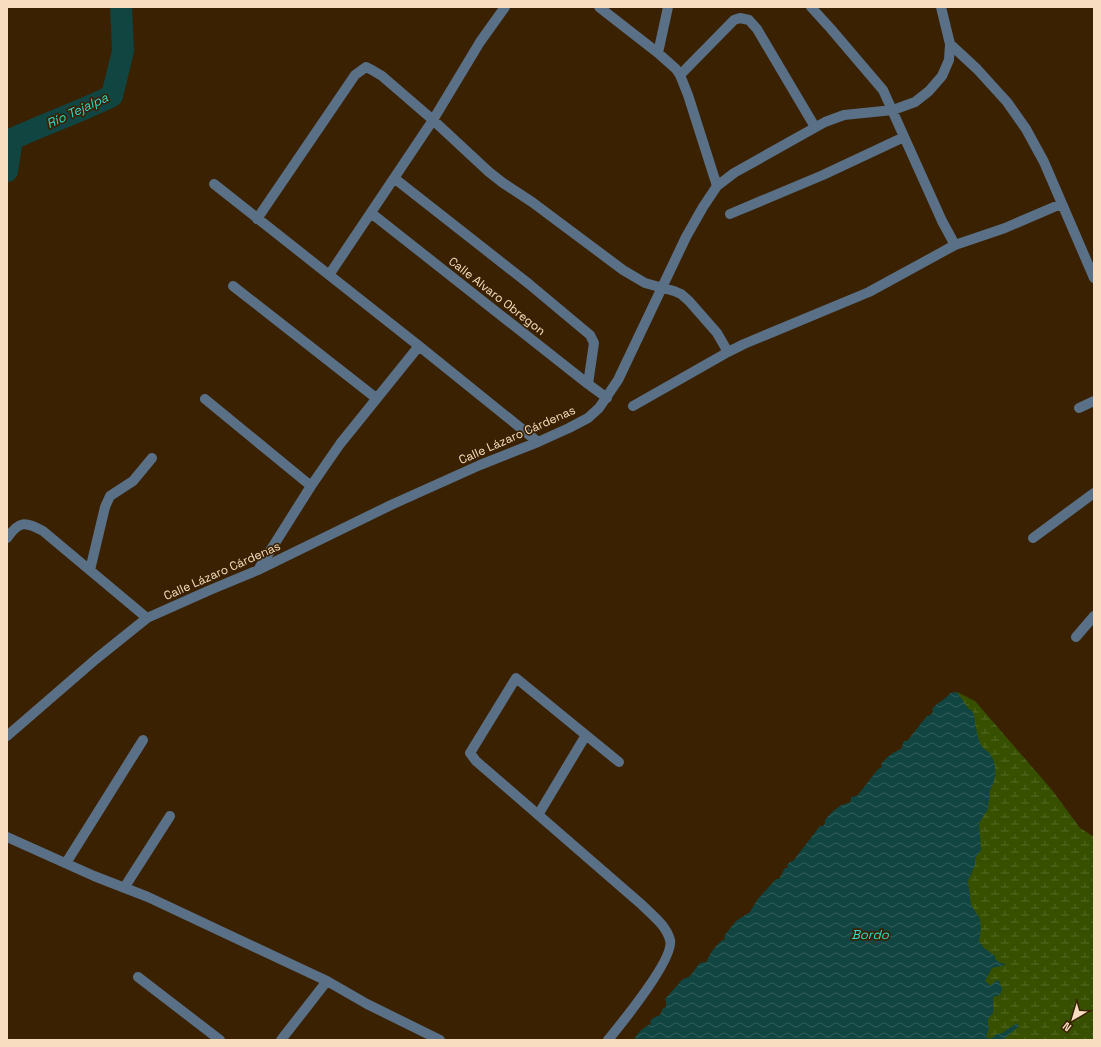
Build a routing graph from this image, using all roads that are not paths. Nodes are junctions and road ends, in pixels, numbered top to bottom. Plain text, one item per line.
1 (504, 7) edge
2 (599, 7) edge
3 (668, 7) edge
4 (811, 7) edge
5 (941, 7) edge
6 (950, 44) junction
7 (658, 53) junction
8 (680, 74) junction
9 (893, 110) junction
10 (433, 120) junction
11 (815, 127) junction
12 (904, 137) junction
13 (394, 178) junction
14 (214, 184) dead end
15 (717, 186) junction
16 (1061, 204) junction
17 (371, 213) junction
18 (730, 214) dead end
19 (257, 219) junction
20 (955, 245) junction
21 (329, 275) junction
22 (1094, 278) edge
23 (233, 286) dead end
24 (663, 287) junction
25 (419, 346) junction
26 (728, 352) junction
27 (588, 384) junction
28 (376, 398) junction
29 (607, 398) junction
30 (205, 399) dead end
31 (1094, 401) edge
32 (633, 406) dead end
33 (1079, 408) dead end
34 (538, 442) junction
35 (152, 458) dead end
36 (311, 486) junction
37 (1094, 493) edge
38 (7, 538) edge
39 (1033, 538) dead end
40 (90, 570) junction
41 (258, 570) junction
42 (1094, 616) edge
43 (147, 618) junction
44 (1076, 637) dead end
45 (586, 735) junction
46 (7, 736) edge
47 (142, 740) dead end
48 (619, 762) dead end
49 (538, 815) junction
50 (170, 816) dead end
51 (7, 838) edge
52 (66, 863) junction
53 (124, 888) junction
54 (138, 977) dead end
55 (327, 981) junction
56 (220, 1040) edge
57 (281, 1040) edge
58 (440, 1040) edge
59 (608, 1040) edge

1 - 10 street
2 - 7 street
3 - 7 street
4 - 9 street
5 - 6 street, Calle Lázaro Cárdenas
6 - 9 street, Calle Lázaro Cárdenas
6 - 16 street
7 - 8 street
8 - 11 street
8 - 15 street
9 - 11 street, Calle Lázaro Cárdenas
9 - 12 street
10 - 13 street
10 - 19 street
10 - 24 street
11 - 15 street, Calle Lázaro Cárdenas
12 - 18 street
12 - 20 street
13 - 17 street
13 - 27 street
14 - 19 street
15 - 24 street, Calle Lázaro Cárdenas
16 - 20 street
16 - 22 street
17 - 21 street
17 - 27 street, Calle Alvaro Obregon
19 - 21 street
20 - 26 street
21 - 25 street
23 - 28 street
24 - 26 street
24 - 29 street, Calle Lázaro Cárdenas
25 - 28 street
25 - 34 street
26 - 32 street
27 - 29 street, Calle Alvaro Obregon
28 - 36 street
29 - 34 street, Calle Lázaro Cárdenas
30 - 36 street
31 - 33 street
34 - 41 street, Calle Lázaro Cárdenas
35 - 40 street
36 - 41 street
37 - 39 street
38 - 40 street
40 - 43 street
41 - 43 street, Calle Lázaro Cárdenas
42 - 44 street
43 - 46 street, Calle Lázaro Cárdenas
45 - 48 street
45 - 49 street
45 - 49 street
47 - 52 street
49 - 59 street
50 - 53 street
51 - 52 street
52 - 53 street
53 - 55 street
54 - 56 street
55 - 57 street
55 - 58 street

